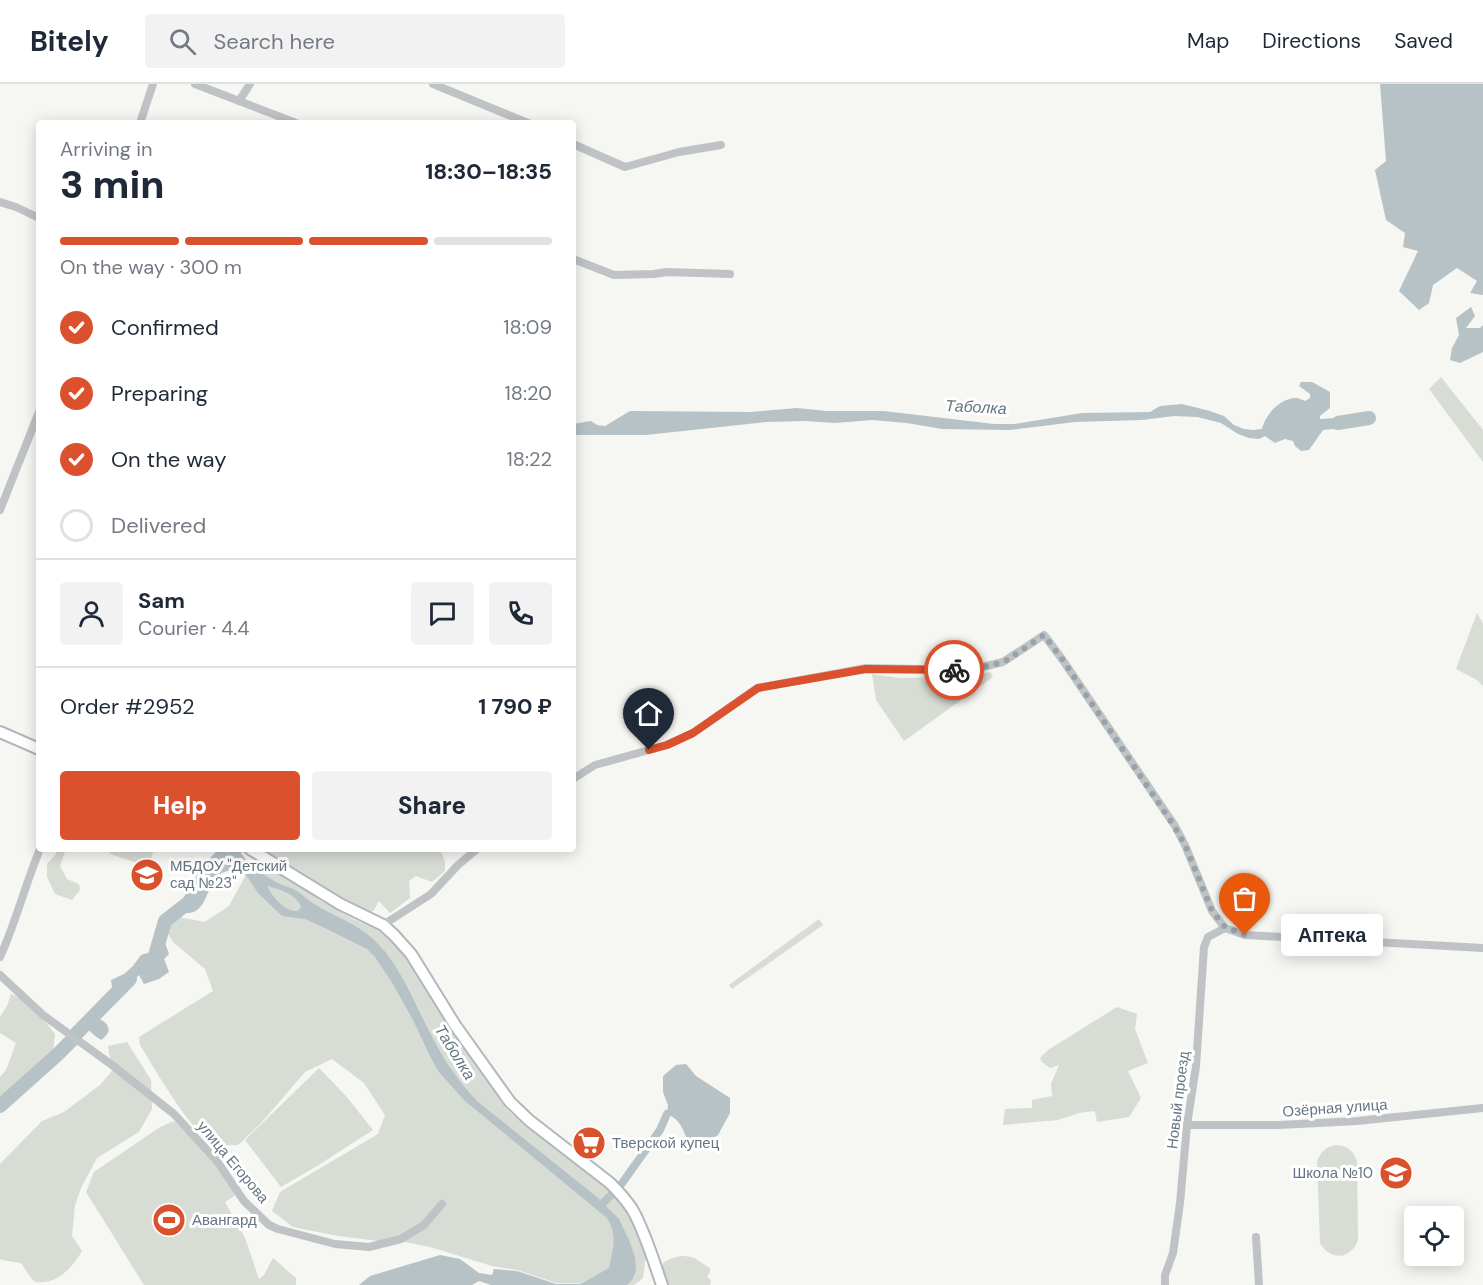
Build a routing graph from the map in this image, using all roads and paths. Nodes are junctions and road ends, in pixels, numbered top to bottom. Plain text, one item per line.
1 (153, 84) edge
2 (195, 84) edge
3 (250, 84) edge
4 (433, 84) edge
5 (239, 101) junction
6 (141, 120) edge
7 (288, 120) edge
8 (521, 120) edge
9 (576, 145) edge
10 (721, 145) dead end
11 (0, 202) edge
12 (36, 217) edge
13 (576, 260) edge
14 (730, 274) dead end
15 (36, 419) edge
16 (1, 506) edge
17 (0, 732) edge
18 (36, 748) edge
19 (576, 777) edge
20 (39, 852) edge
21 (255, 852) edge
22 (473, 852) edge
23 (383, 925) junction
24 (1225, 927) junction
25 (1483, 948) edge
26 (0, 957) edge
27 (0, 975) edge
28 (1483, 1108) edge
29 (1188, 1125) junction
30 (442, 1204) dead end
31 (1256, 1237) dead end
32 (662, 1285) edge
33 (1165, 1285) edge
34 (1259, 1285) edge

1 - 6 street
2 - 5 street
3 - 5 street
4 - 8 street
5 - 7 street
9 - 10 street
11 - 12 street
13 - 14 street
15 - 16 street
17 - 18 street
19 - 24 street
20 - 26 street
21 - 23 street
22 - 23 street
23 - 32 street
24 - 25 street
24 - 29 street, Новый проезд
27 - 30 street, улица Егорова
28 - 29 street, Озёрная улица
29 - 33 street, Новый проезд
31 - 34 street

